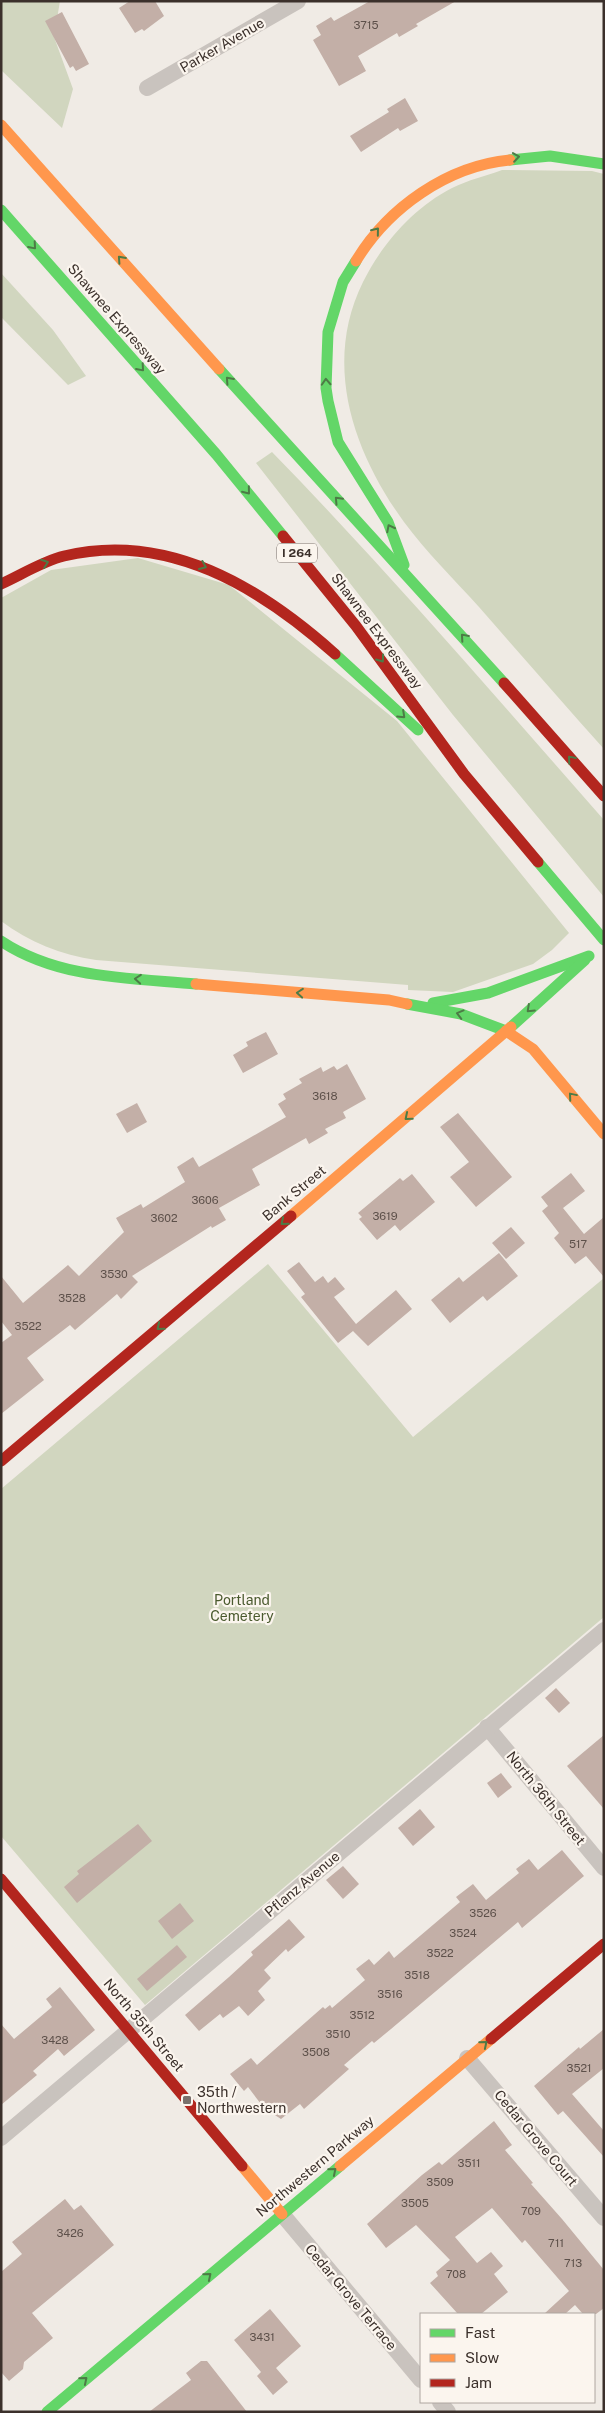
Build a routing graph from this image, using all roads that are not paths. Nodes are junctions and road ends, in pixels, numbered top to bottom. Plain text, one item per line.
1 (298, 1) edge
2 (147, 88) dead end
3 (1, 125) edge
4 (604, 164) edge
5 (1, 210) edge
6 (407, 574) junction
7 (1, 584) edge
8 (464, 774) junction
9 (604, 796) edge
10 (604, 940) edge
11 (1, 941) edge
12 (604, 944) edge
13 (589, 956) junction
14 (417, 1005) junction
15 (506, 1031) junction
16 (604, 1134) edge
17 (1, 1461) edge
18 (604, 1630) edge
19 (487, 1727) junction
20 (604, 1868) edge
21 (1, 1879) edge
22 (604, 1944) edge
23 (129, 2031) junction
24 (467, 2058) junction
25 (1, 2138) edge
26 (282, 2214) junction
27 (604, 2218) edge
28 (420, 2379) edge
29 (46, 2412) edge

1 - 2 street, Parker Avenue
6 -> 3 main road
6 -> 4 main road
5 -> 8 main road, Shawnee Expressway / I 264
9 -> 6 main road
7 -> 8 main road
8 - 10 main road, Shawnee Expressway / I 264
14 -> 11 main road
12 - 13 main road, Bank Street
13 - 14 main road
13 -> 15 main road, Bank Street
15 -> 14 main road
16 -> 15 main road
15 -> 17 main road, Bank Street
18 - 19 street, Pflanz Avenue
19 - 20 street, North 36th Street
19 - 23 street, Pflanz Avenue
21 - 23 main road, North 35th Street
24 -> 22 main road, Northwestern Parkway
23 - 25 street, Pflanz Avenue
23 - 26 main road, North 35th Street
26 -> 24 main road, Northwestern Parkway
24 - 27 street, Cedar Grove Court
26 - 28 street, Cedar Grove Terrace
29 -> 26 main road, Northwestern Parkway

